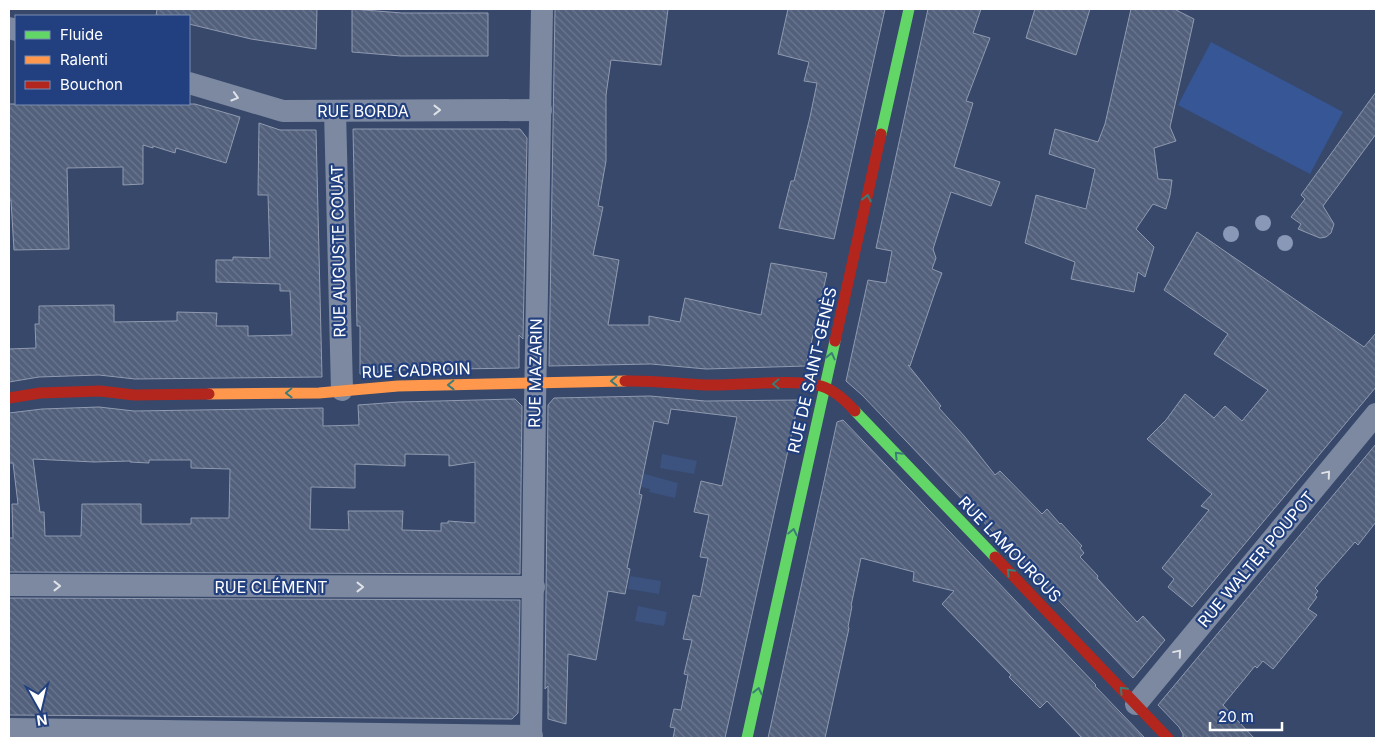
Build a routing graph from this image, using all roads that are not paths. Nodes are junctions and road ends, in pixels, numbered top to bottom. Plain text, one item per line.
1 (542, 9) edge
2 (909, 9) edge
3 (190, 83) edge
4 (541, 110) junction
5 (335, 111) junction
6 (535, 383) junction
7 (824, 387) junction
8 (342, 390) junction
9 (9, 398) edge
10 (1376, 414) edge
11 (9, 585) edge
12 (534, 587) junction
13 (1136, 704) junction
14 (9, 729) edge
15 (532, 737) edge
16 (748, 738) edge
17 (1168, 738) edge

1 - 4 street, RUE MAZARIN
7 -> 2 street, RUE DE SAINT-GENÈS
3 -> 5 street, RUE BORDA
5 -> 4 street, RUE BORDA
4 - 6 street, RUE MAZARIN
5 - 8 street, RUE AUGUSTE COUAT
7 -> 6 street, RUE CADROIN
6 -> 8 street, RUE CADROIN
6 - 12 street, RUE MAZARIN
13 -> 7 street, RUE LAMOUROUS
16 -> 7 street, RUE DE SAINT-GENÈS
8 -> 9 street, RUE CADROIN
13 -> 10 street, RUE WALTER POUPOT
11 -> 12 street, RUE CLÉMENT
12 - 15 street, RUE MAZARIN
13 - 17 street, RUE LAMOUROUS
14 - 15 street

